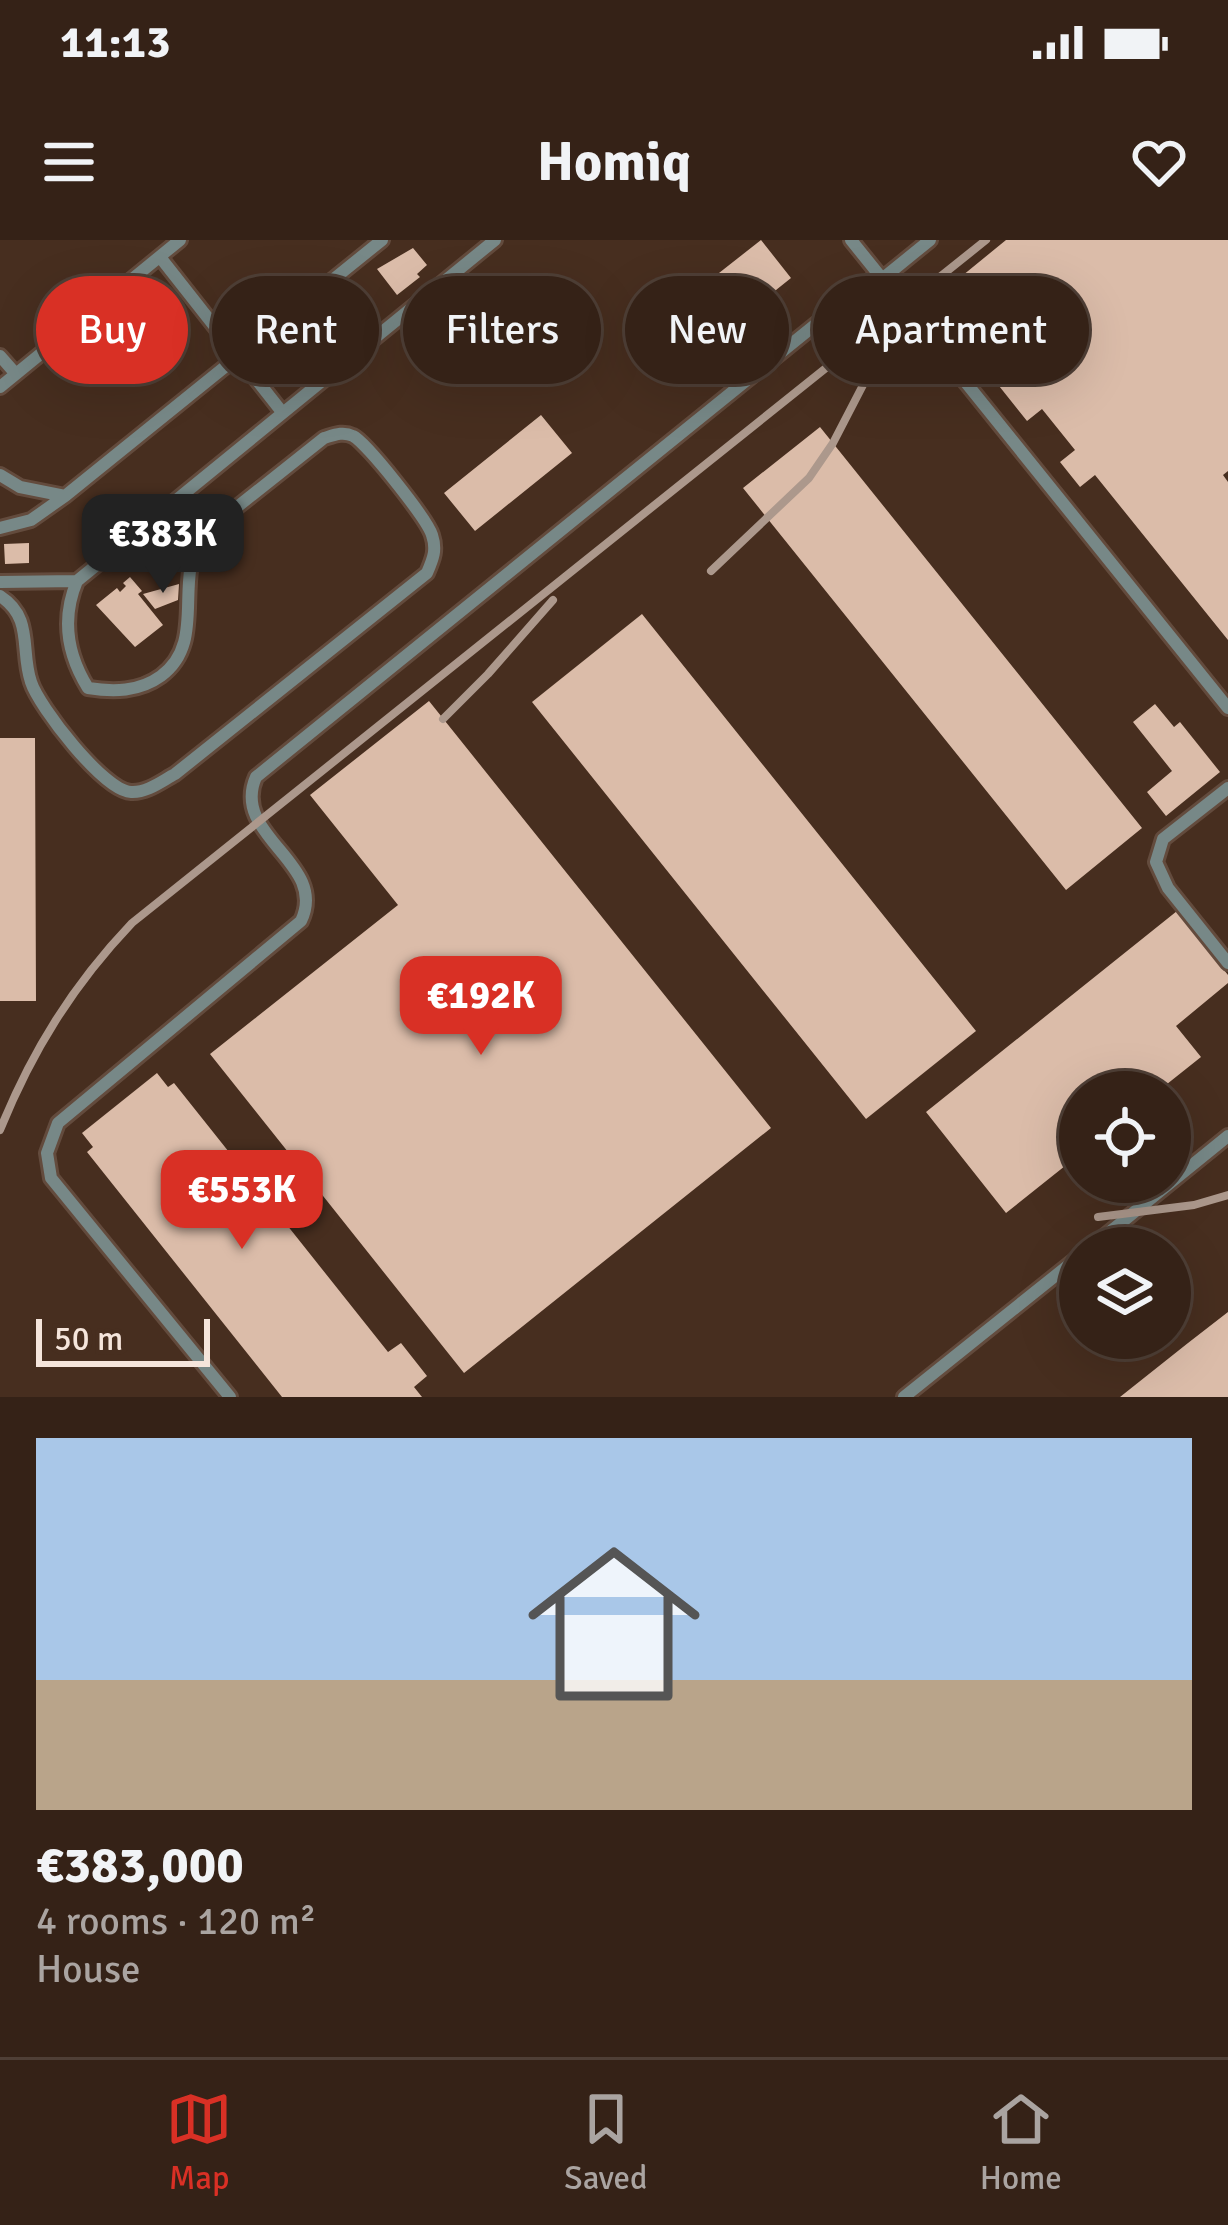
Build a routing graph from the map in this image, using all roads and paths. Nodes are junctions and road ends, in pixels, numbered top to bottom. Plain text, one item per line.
1 (181, 240) edge
2 (382, 240) edge
3 (495, 240) edge
4 (851, 240) edge
5 (930, 240) edge
6 (160, 257) junction
7 (338, 276) edge
8 (880, 276) joint
9 (212, 324) edge
10 (813, 330) edge
11 (0, 356) edge
12 (16, 373) junction
13 (212, 379) edge
14 (259, 384) edge
15 (967, 384) edge
16 (0, 387) edge
17 (282, 412) junction
18 (0, 476) edge
19 (65, 496) junction
20 (0, 528) edge
21 (77, 581) junction
22 (0, 582) edge
23 (0, 596) edge
24 (1228, 708) edge
25 (1228, 788) edge
26 (1228, 963) edge
27 (1228, 1136) edge
28 (1116, 1227) edge
29 (1059, 1273) edge
30 (230, 1397) edge
31 (904, 1397) edge

1 - 6 lane
2 - 7 lane
3 - 17 lane
4 - 8 lane
5 - 8 lane
6 - 9 lane
6 - 12 lane
10 - 30 lane
11 - 12 lane
12 - 16 lane
13 - 19 lane
14 - 17 lane
15 - 24 lane
17 - 21 lane
18 - 19 lane
19 - 20 lane
21 - 22 lane
21 - 23 lane
25 - 26 lane
27 - 28 lane
29 - 31 lane

